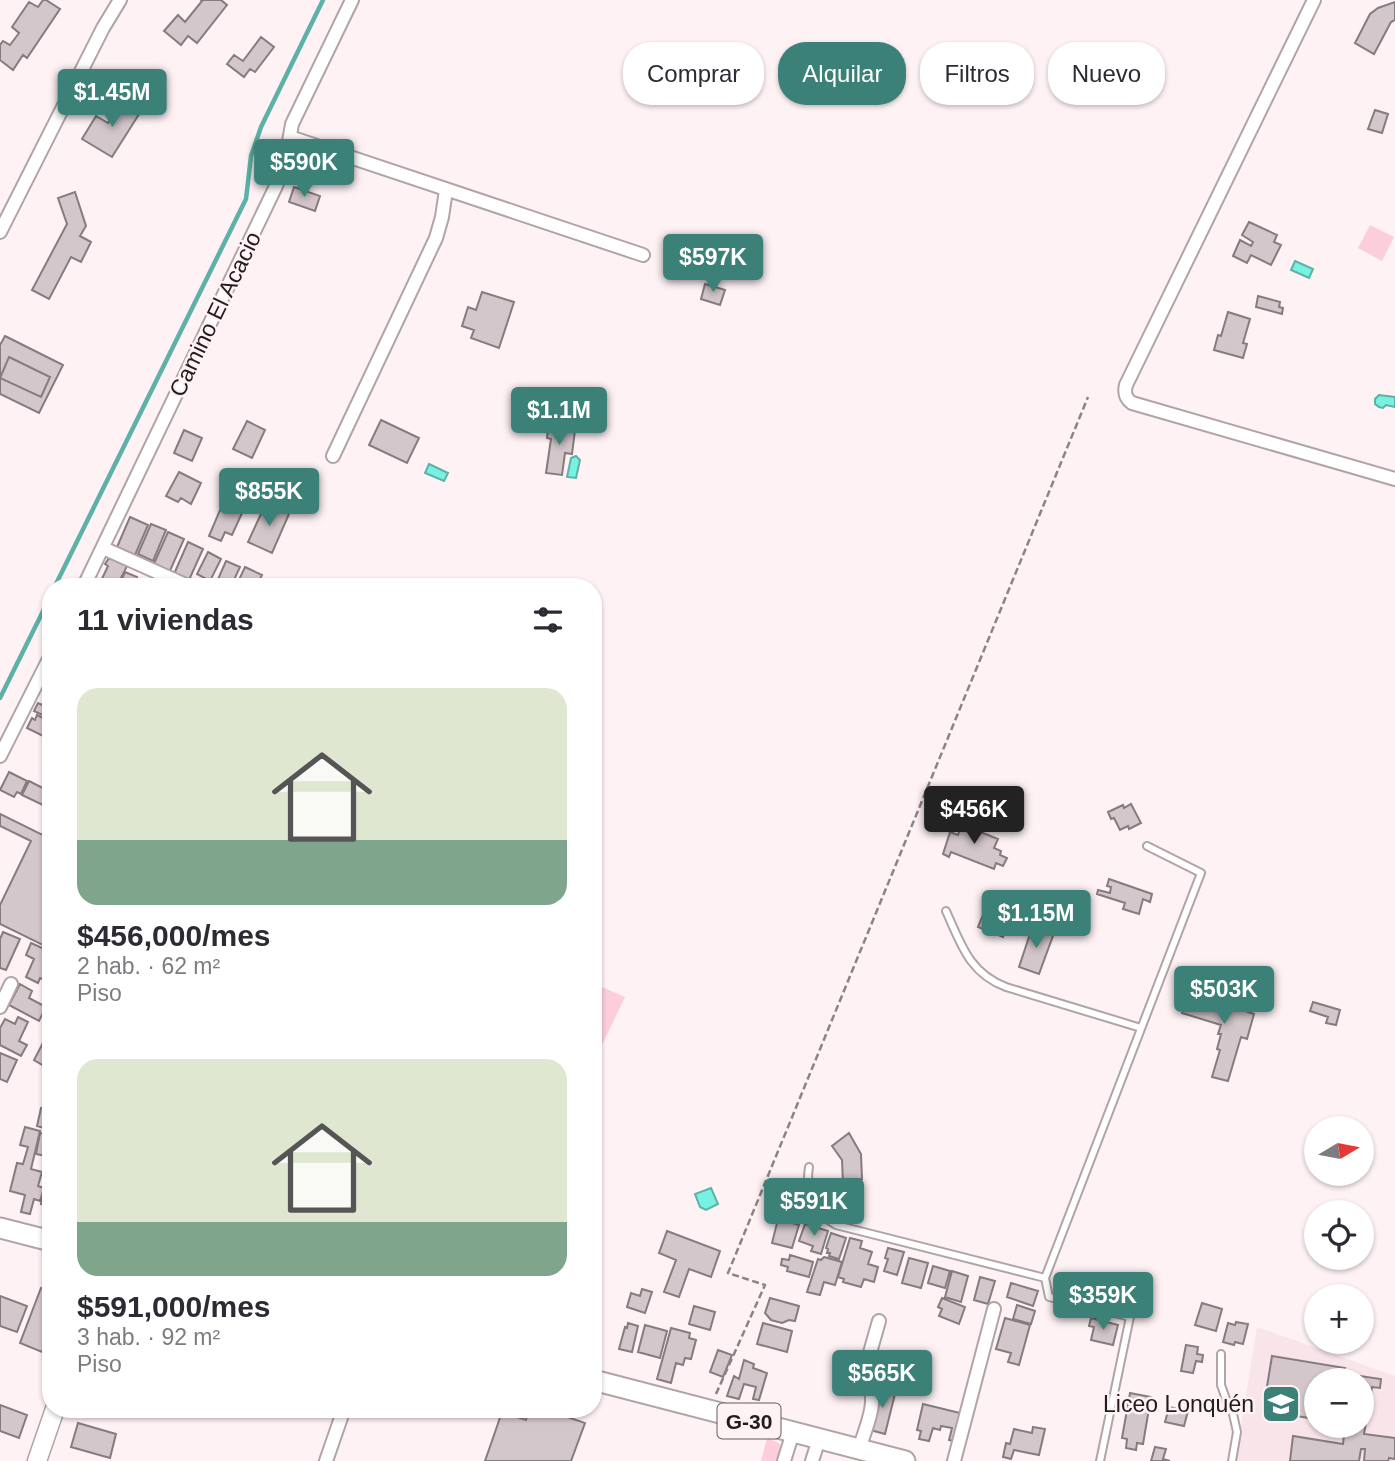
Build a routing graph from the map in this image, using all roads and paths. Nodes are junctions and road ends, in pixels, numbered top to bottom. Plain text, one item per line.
1 (120, 0) edge
2 (352, 0) edge
3 (1314, 0) edge
4 (290, 137) junction
5 (446, 191) junction
6 (0, 232) edge
7 (643, 255) dead end
8 (1088, 397) dead end
9 (334, 456) dead end
10 (1395, 479) edge
11 (103, 548) junction
12 (88, 578) edge
13 (170, 578) edge
14 (42, 673) edge
15 (0, 756) edge
16 (1147, 846) dead end
17 (946, 911) dead end
18 (11, 984) dead end
19 (0, 1007) edge
20 (1141, 1028) junction
21 (809, 1167) dead end
22 (0, 1228) edge
23 (42, 1239) edge
24 (1045, 1278) junction
25 (994, 1309) dead end
26 (879, 1321) dead end
27 (1221, 1354) dead end
28 (602, 1382) edge
29 (709, 1410) junction
30 (52, 1418) edge
31 (341, 1418) edge
32 (793, 1432) junction
33 (819, 1439) junction
34 (859, 1450) junction
35 (37, 1461) edge
36 (326, 1461) edge
37 (784, 1461) edge
38 (812, 1461) edge
39 (905, 1461) edge
40 (954, 1461) edge
41 (1100, 1461) edge
42 (1233, 1461) edge

1 - 6 street
2 - 4 street, Camino El Acacio
3 - 10 street
4 - 5 street
4 - 11 street, Camino El Acacio
5 - 7 street
5 - 9 street
8 - 29 path
11 - 12 street, Camino El Acacio
11 - 13 street
14 - 15 street
16 - 20 lane
17 - 20 lane
18 - 19 street
20 - 24 lane
21 - 24 lane
22 - 23 main road
24 - 41 lane
25 - 40 street
26 - 34 street
27 - 42 lane
28 - 29 main road, G-30
29 - 32 main road, G-30
30 - 35 street
31 - 36 street
32 - 33 main road, G-30
32 - 37 street
33 - 34 main road, G-30
33 - 38 street
34 - 39 main road, G-30

